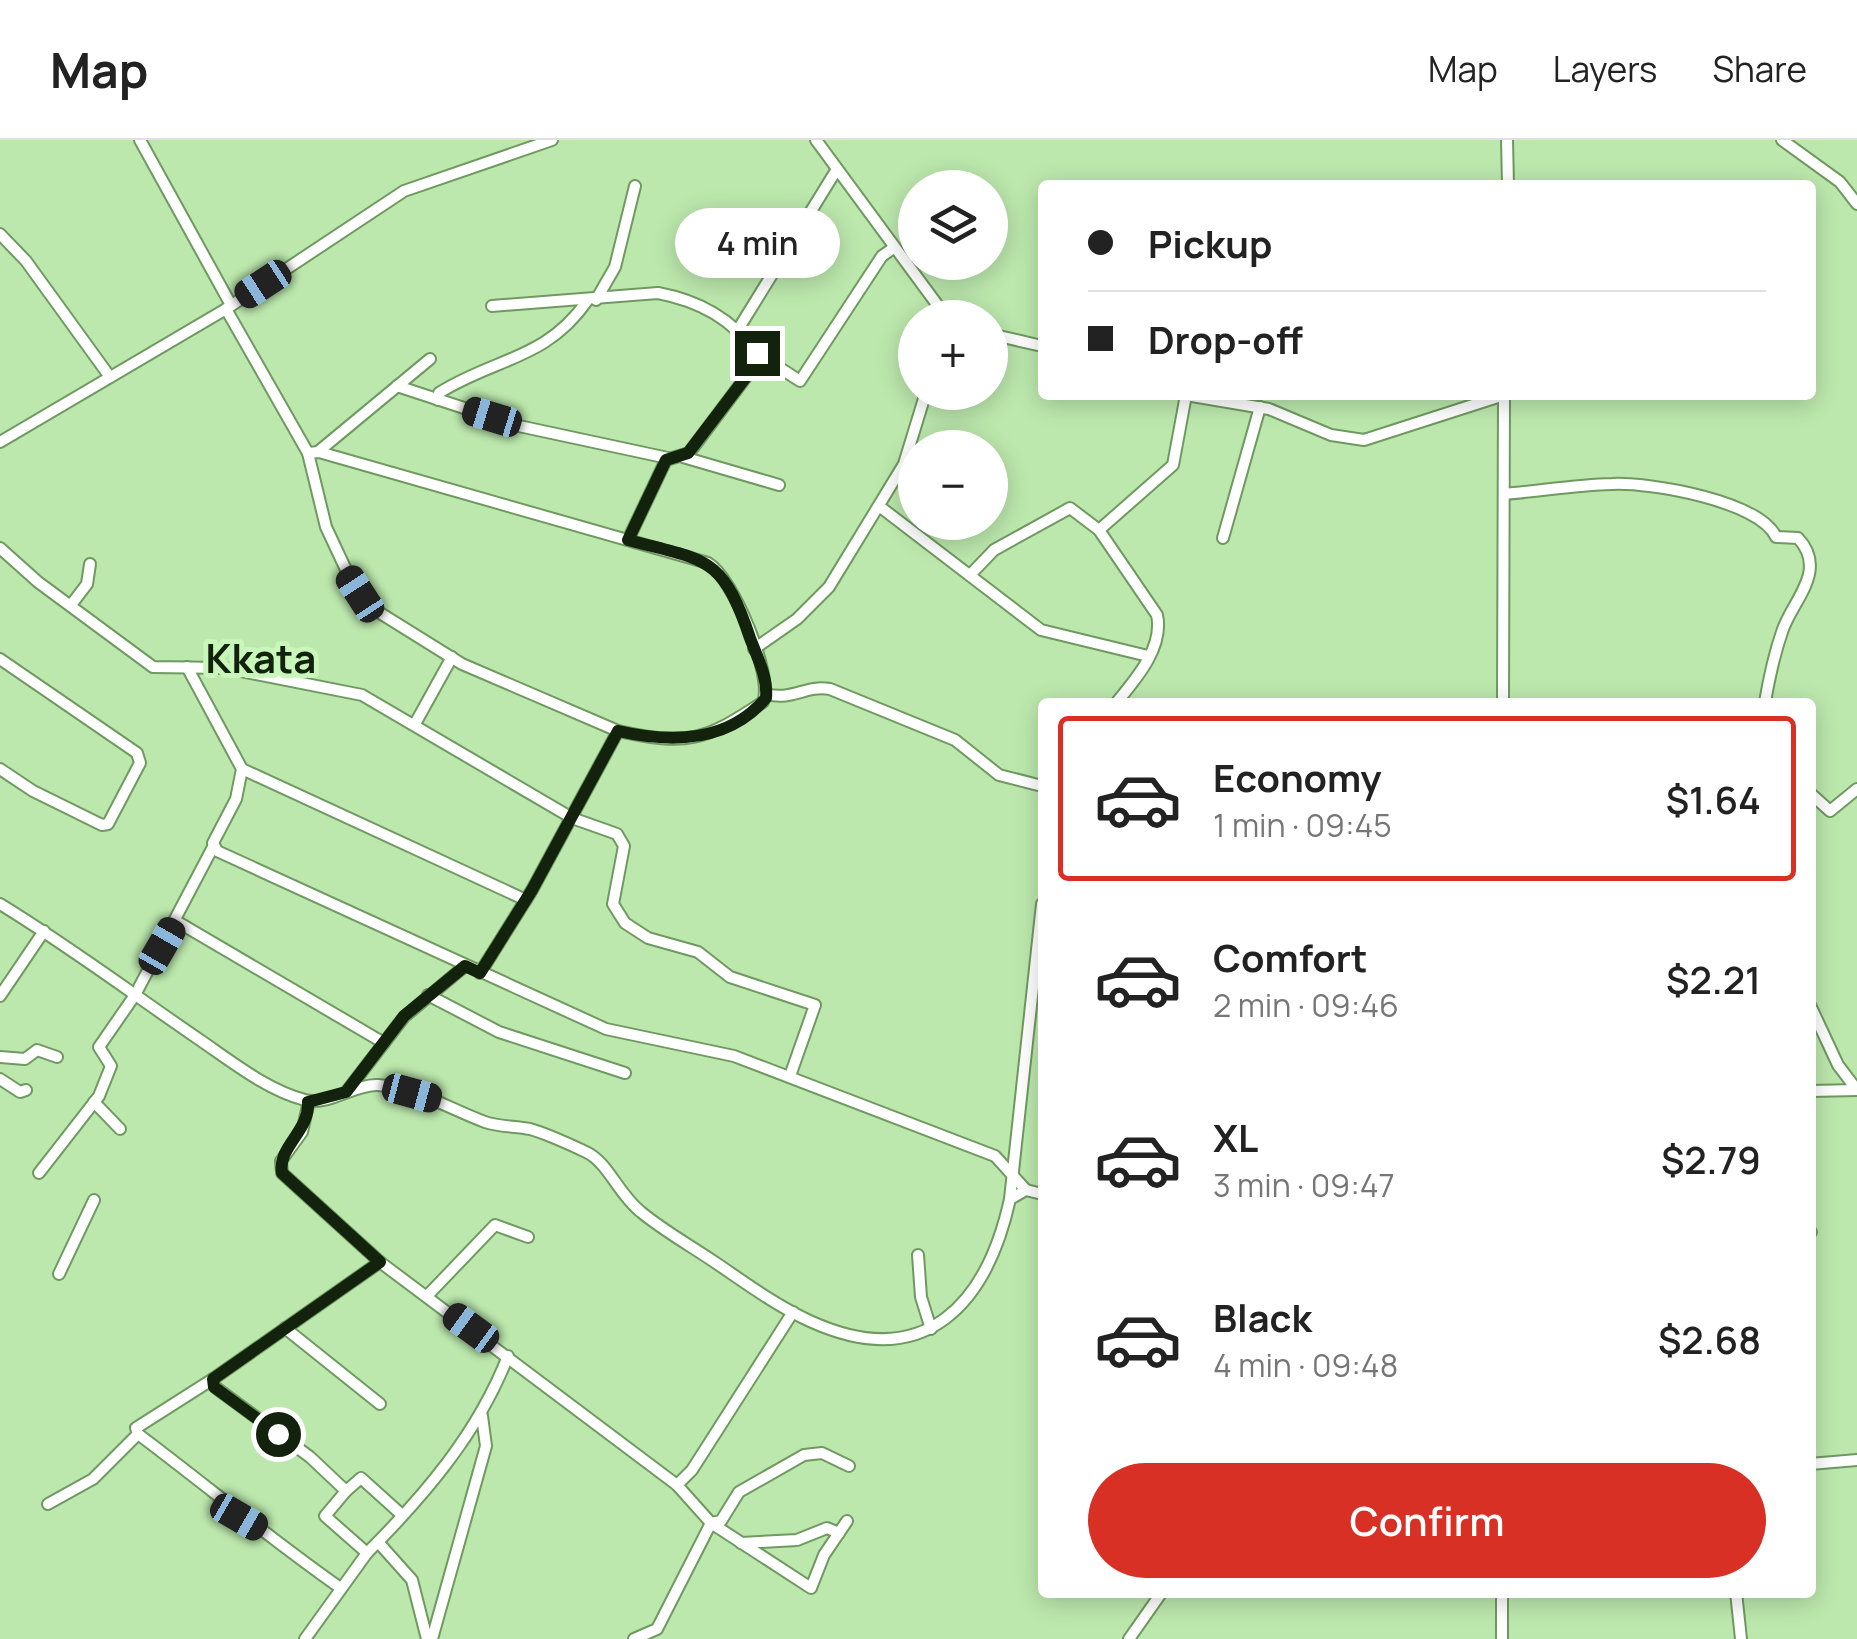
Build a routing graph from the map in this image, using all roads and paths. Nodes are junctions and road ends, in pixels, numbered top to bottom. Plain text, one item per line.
1 (140, 140) edge
2 (552, 140) edge
3 (816, 140) edge
4 (1507, 140) edge
5 (1782, 140) edge
6 (837, 169) junction
7 (1508, 180) edge
8 (634, 186) dead end
9 (1857, 204) edge
10 (0, 234) edge
11 (892, 249) junction
12 (933, 300) edge
13 (592, 301) junction
14 (492, 306) dead end
15 (228, 307) junction
16 (739, 328) junction
17 (1008, 338) edge
18 (1038, 345) edge
19 (757, 353) junction
20 (430, 359) dead end
21 (110, 378) junction
22 (396, 386) junction
23 (438, 400) junction
24 (1185, 400) edge
25 (1217, 400) edge
26 (1488, 400) edge
27 (1504, 400) edge
28 (1260, 407) junction
29 (920, 410) edge
30 (0, 442) edge
31 (313, 453) junction
32 (683, 457) junction
33 (668, 458) junction
34 (779, 485) dead end
35 (1504, 494) junction
36 (879, 506) junction
37 (1098, 530) junction
38 (1223, 538) dead end
39 (628, 540) junction
40 (0, 548) edge
41 (90, 564) dead end
42 (971, 574) junction
43 (71, 605) junction
44 (754, 648) junction
45 (1148, 656) junction
46 (0, 658) edge
47 (452, 658) junction
48 (187, 667) junction
49 (766, 694) junction
50 (1121, 698) edge
51 (1503, 698) edge
52 (1766, 698) edge
53 (416, 722) junction
54 (618, 731) junction
55 (242, 768) junction
56 (0, 769) edge
57 (1038, 785) edge
58 (1857, 789) edge
59 (1816, 798) edge
60 (572, 818) junction
61 (213, 847) junction
62 (526, 900) junction
63 (0, 904) edge
64 (176, 921) junction
65 (44, 930) junction
66 (1038, 939) edge
67 (465, 966) junction
68 (480, 973) junction
69 (135, 994) junction
70 (428, 995) junction
71 (0, 996) edge
72 (1816, 1017) edge
73 (384, 1042) junction
74 (0, 1057) edge
75 (57, 1057) dead end
76 (625, 1073) dead end
77 (790, 1076) junction
78 (0, 1079) edge
79 (26, 1090) dead end
80 (1857, 1090) edge
81 (1816, 1091) edge
82 (346, 1092) junction
83 (94, 1102) junction
84 (308, 1102) junction
85 (120, 1128) dead end
86 (38, 1173) dead end
87 (1011, 1173) junction
88 (1026, 1190) junction
89 (1038, 1193) edge
90 (1010, 1199) junction
91 (94, 1200) dead end
92 (528, 1237) dead end
93 (918, 1255) dead end
94 (380, 1262) junction
95 (59, 1274) dead end
96 (426, 1296) junction
97 (793, 1312) junction
98 (285, 1328) junction
99 (932, 1329) junction
100 (508, 1356) junction
101 (213, 1379) junction
102 (380, 1404) dead end
103 (482, 1416) junction
104 (138, 1434) junction
105 (1857, 1460) edge
106 (1816, 1463) edge
107 (849, 1466) dead end
108 (677, 1485) junction
109 (346, 1491) junction
110 (48, 1504) dead end
111 (402, 1515) junction
112 (848, 1521) dead end
113 (711, 1523) junction
114 (839, 1533) junction
115 (378, 1542) junction
116 (741, 1543) junction
117 (367, 1553) junction
118 (339, 1587) junction
119 (1158, 1598) edge
120 (1502, 1598) edge
121 (1737, 1598) edge
122 (306, 1639) edge
123 (430, 1639) edge
124 (634, 1639) edge
125 (1128, 1639) edge
126 (1502, 1639) edge
127 (1741, 1639) edge

1 - 15 street
2 - 15 street
3 - 6 street
4 - 7 street
5 - 9 street
6 - 11 street
6 - 16 street
8 - 13 street
10 - 21 street
11 - 12 street
11 - 19 street
13 - 14 street
13 - 16 street
13 - 23 street
15 - 21 street
15 - 31 street
16 - 19 street
17 - 18 street
19 - 32 street
20 - 22 street
21 - 30 street
22 - 23 street
22 - 31 street
23 - 33 street
24 - 37 street
25 - 28 street
26 - 28 street
27 - 35 street
28 - 38 street
29 - 36 street
31 - 39 street
31 - 47 street
32 - 33 street
32 - 34 street
33 - 39 street
35 - 51 street
35 - 52 street
36 - 42 street
36 - 44 street
37 - 42 street
37 - 45 street
39 - 44 street
40 - 43 street
41 - 43 street
42 - 45 street
43 - 48 street
44 - 49 street
45 - 50 street
46 - 56 street
47 - 53 street
47 - 54 street
48 - 53 street
48 - 55 street
49 - 54 street
49 - 57 street
53 - 60 street
54 - 60 street
55 - 61 street
55 - 62 street
58 - 59 street
60 - 62 street
60 - 77 street
61 - 64 street
61 - 67 street
62 - 68 street
63 - 65 street
64 - 69 street
64 - 73 street
65 - 69 street
65 - 71 street
66 - 87 street
67 - 68 street
67 - 70 street
68 - 77 street
69 - 83 street
69 - 84 street
70 - 73 street
70 - 76 street
72 - 80 street
73 - 82 street
74 - 75 street
77 - 87 street
78 - 79 street
80 - 81 street
82 - 84 street
82 - 97 street
83 - 85 street
83 - 86 street
84 - 94 street
87 - 88 street
87 - 90 street
88 - 89 street
88 - 90 street
90 - 99 street
91 - 95 street
92 - 96 street
93 - 99 street
94 - 96 street
94 - 98 street
96 - 100 street
97 - 99 street
97 - 108 street
98 - 101 street
98 - 102 street
100 - 103 street
100 - 108 street
101 - 104 street
101 - 109 street
103 - 111 street
103 - 123 street
104 - 110 street
104 - 118 street
105 - 106 street
107 - 113 street
108 - 113 street
109 - 111 street
109 - 117 street
111 - 115 street
112 - 114 street
113 - 116 street
113 - 124 street
114 - 116 street
114 - 116 street
115 - 117 street
115 - 123 street
117 - 118 street
118 - 122 street
119 - 125 street
120 - 126 street
121 - 127 street

